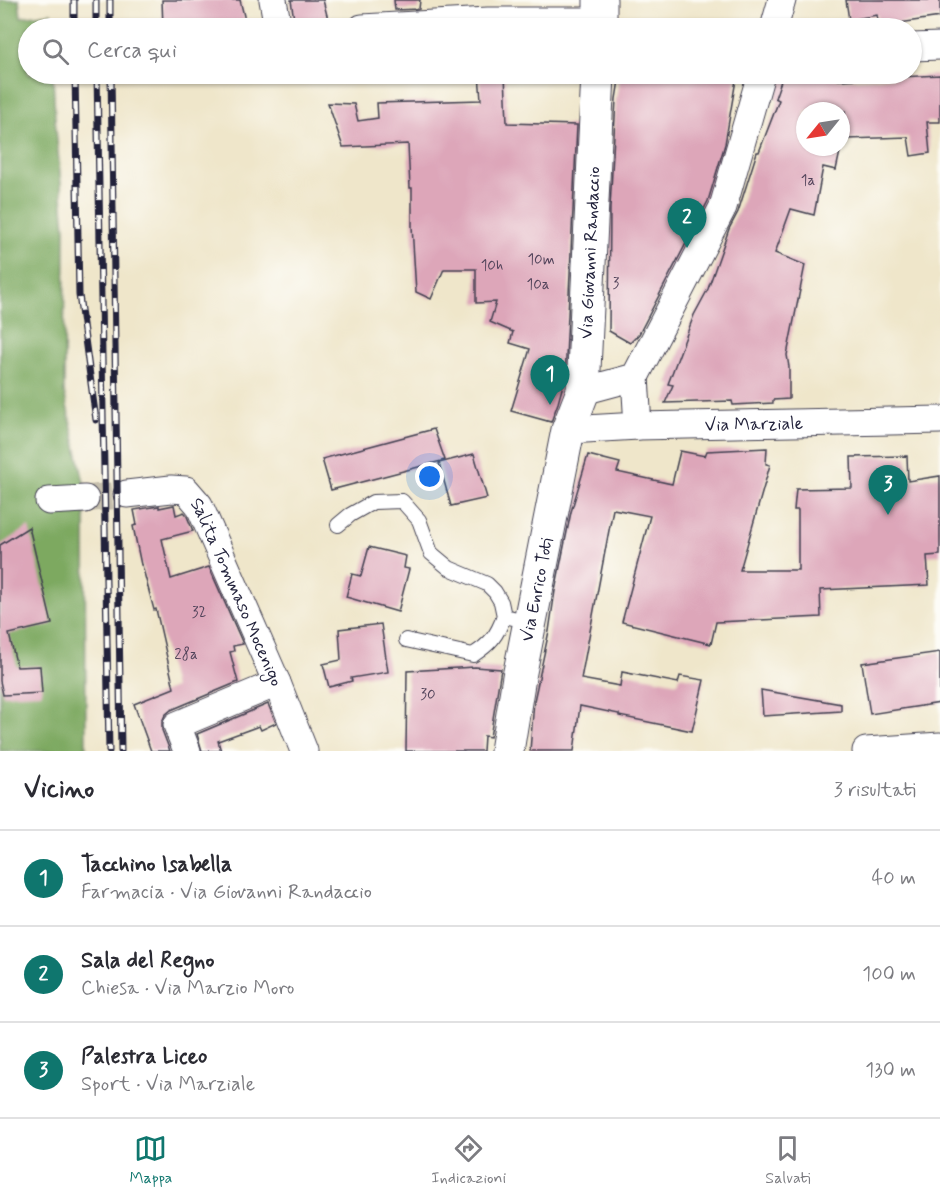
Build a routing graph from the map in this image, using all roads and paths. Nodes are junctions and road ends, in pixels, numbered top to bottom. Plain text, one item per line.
1 (273, 0) edge
2 (782, 0) edge
3 (488, 10) edge
4 (600, 17) edge
5 (276, 18) edge
6 (432, 18) edge
7 (777, 18) edge
8 (940, 46) edge
9 (922, 47) edge
10 (597, 84) edge
11 (758, 84) edge
12 (635, 377) junction
13 (582, 391) junction
14 (940, 420) edge
15 (638, 426) junction
16 (568, 430) junction
17 (127, 494) tunnel mouth
18 (85, 499) tunnel mouth
19 (49, 501) dead end
20 (338, 525) dead end
21 (517, 619) junction
22 (406, 640) dead end
23 (277, 683) junction
24 (940, 746) edge
25 (187, 751) edge
26 (304, 751) edge
27 (507, 751) edge
28 (866, 751) edge

1 - 5 street
2 - 7 street
3 - 4 street
3 - 6 street
8 - 9 street
10 - 13 street, Via Giovanni Randaccio
11 - 12 street
12 - 13 street
12 - 15 street
13 - 16 street, Via Giovanni Randaccio
14 - 15 street, Via Marziale
15 - 16 street, Via Marziale
16 - 21 street, Via Enrico Toti
17 - 23 street, Salita Tommaso Mocenigo
18 - 19 street
20 - 21 lane
21 - 22 lane
21 - 27 street, Via Enrico Toti
23 - 25 street
23 - 26 street, Salita Tommaso Mocenigo
24 - 28 street

